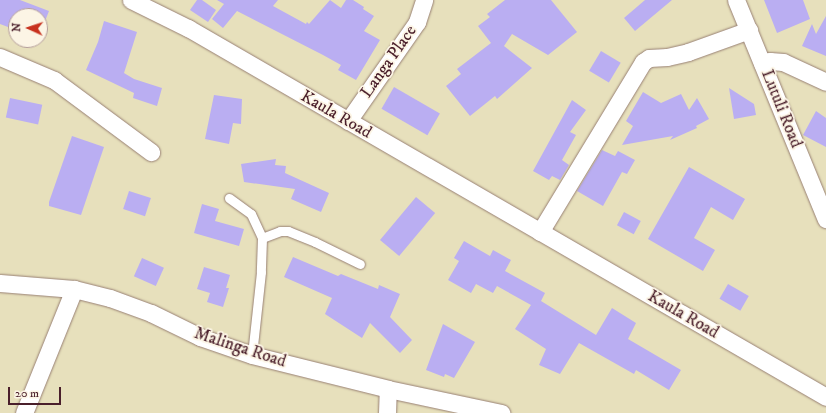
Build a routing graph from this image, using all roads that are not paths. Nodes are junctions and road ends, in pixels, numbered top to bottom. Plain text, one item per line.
1 (131, 0) edge
2 (424, 0) edge
3 (736, 0) edge
4 (156, 5) edge
5 (749, 30) junction
6 (0, 57) edge
7 (762, 63) junction
8 (826, 82) edge
9 (348, 121) junction
10 (151, 152) dead end
11 (229, 198) dead end
12 (826, 219) edge
13 (540, 232) junction
14 (262, 238) junction
15 (360, 264) dead end
16 (0, 284) edge
17 (74, 289) junction
18 (252, 355) junction
19 (388, 389) junction
20 (826, 397) edge
21 (24, 413) edge
22 (387, 413) edge
23 (501, 413) edge

1 - 4 street, Kaula Road
2 - 9 street, Langa Place
3 - 5 street, Lutuli Road
4 - 9 street, Kaula Road
5 - 7 street, Lutuli Road
5 - 13 street
6 - 10 street
7 - 8 street
7 - 12 street, Lutuli Road
9 - 13 street, Kaula Road
11 - 14 lane
13 - 20 street, Kaula Road
14 - 15 lane
14 - 18 lane
16 - 17 street, Malinga Road
17 - 18 street, Malinga Road
17 - 21 street
18 - 19 street, Malinga Road
19 - 22 street
19 - 23 street, Malinga Road

